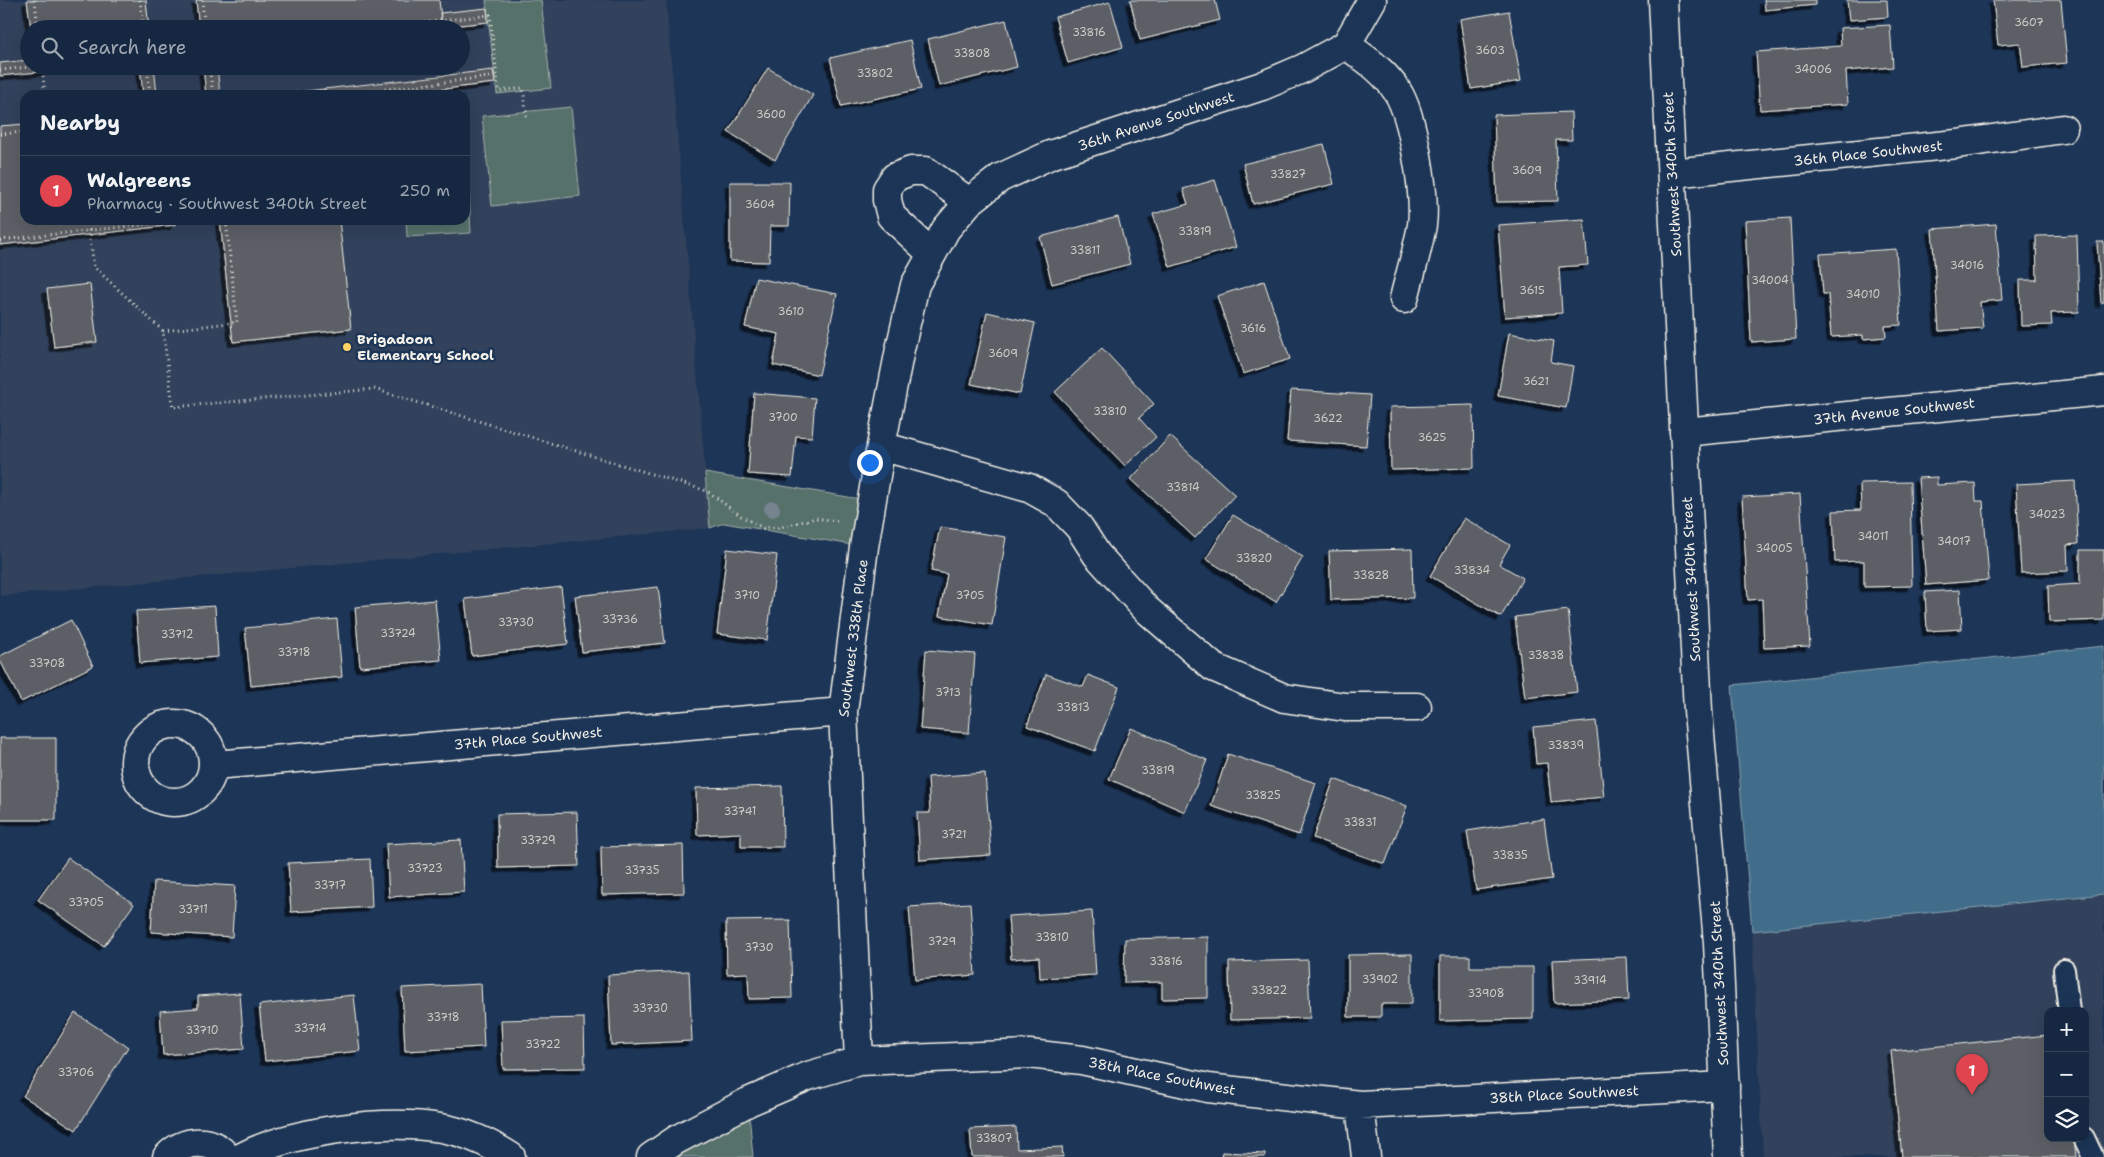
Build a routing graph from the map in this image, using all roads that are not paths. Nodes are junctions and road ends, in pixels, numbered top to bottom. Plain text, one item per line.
1 (1372, 0) edge
2 (1663, 0) edge
3 (1346, 45) junction
4 (2063, 129) dead end
5 (1672, 173) junction
6 (969, 202) junction
7 (946, 228) joint
8 (931, 253) junction
9 (1404, 299) dead end
10 (2104, 391) edge
11 (1684, 432) junction
12 (881, 446) junction
13 (1417, 707) dead end
14 (843, 712) junction
15 (214, 765) dead end
16 (2064, 970) dead end
17 (2069, 1007) edge
18 (859, 1061) junction
19 (1725, 1086) junction
20 (1360, 1105) junction
21 (2086, 1142) edge
22 (167, 1157) edge
23 (227, 1157) edge
24 (242, 1157) edge
25 (511, 1157) edge
26 (651, 1157) edge
27 (1366, 1157) edge
28 (1728, 1157) edge
29 (2093, 1157) edge

1 - 3 street
2 - 5 street, Southwest 340th Street
3 - 6 street, 36th Avenue Southwest
3 - 9 street
4 - 5 street, 36th Place Southwest
5 - 11 street, Southwest 340th Street
6 - 7 street, 36th Avenue Southwest
6 - 8 street
7 - 8 street, Southwest 338th Place
8 - 12 street, Southwest 338th Place
10 - 11 street, 37th Avenue Southwest
11 - 19 street, Southwest 340th Street
12 - 13 street
12 - 14 street, Southwest 338th Place
14 - 15 street, 37th Place Southwest
14 - 18 street, Southwest 338th Place
16 - 17 lane
18 - 20 street, 38th Place Southwest
18 - 26 street, 38th Place Southwest
19 - 20 street, 38th Place Southwest
19 - 28 street, Southwest 340th Street
20 - 27 street
21 - 29 lane
22 - 23 street
24 - 25 street

